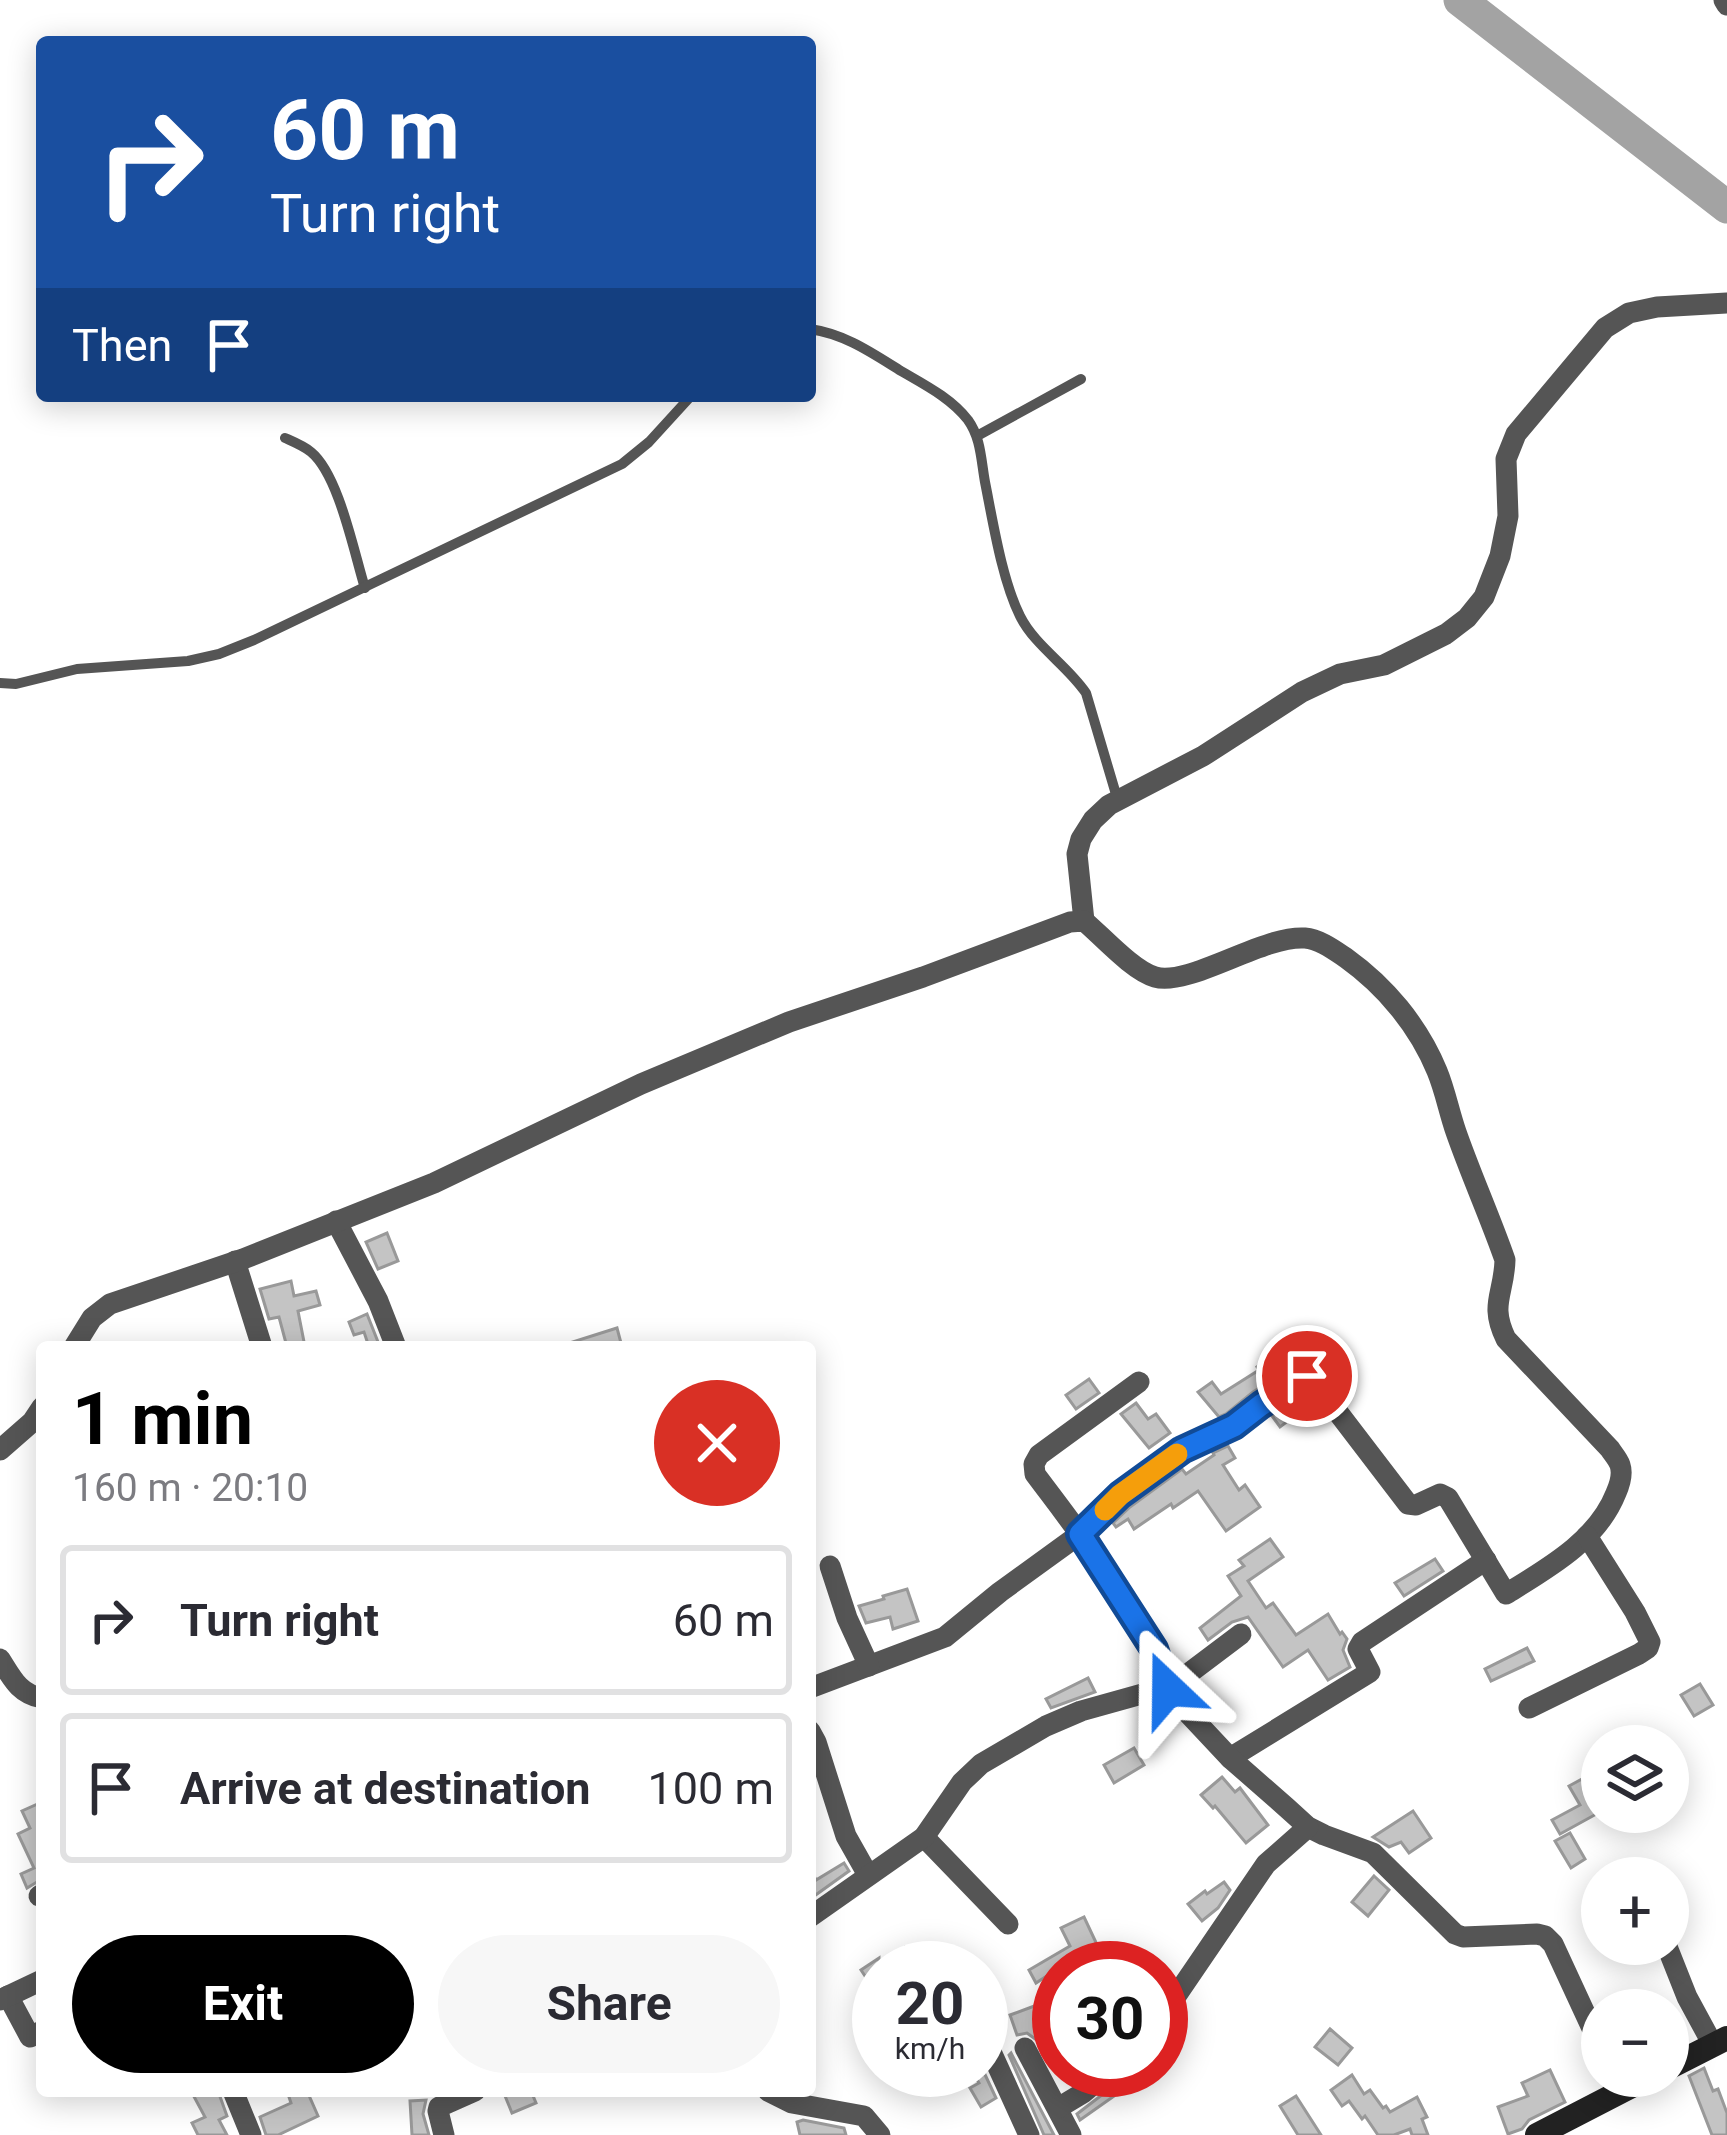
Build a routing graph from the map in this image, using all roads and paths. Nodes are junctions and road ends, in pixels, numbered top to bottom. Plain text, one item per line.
1 (1727, 303) edge
2 (816, 330) edge
3 (1082, 379) dead end
4 (686, 402) edge
5 (977, 436) junction
6 (285, 439) dead end
7 (364, 588) junction
8 (0, 683) edge
9 (1118, 801) junction
10 (1084, 921) junction
11 (336, 1221) junction
12 (235, 1261) junction
13 (77, 1341) edge
14 (260, 1341) edge
15 (394, 1341) edge
16 (1139, 1382) dead end
17 (36, 1416) edge
18 (0, 1450) edge
19 (1080, 1534) junction
20 (1587, 1536) junction
21 (1486, 1560) junction
22 (830, 1566) dead end
23 (1241, 1634) dead end
24 (0, 1659) edge
25 (868, 1666) junction
26 (816, 1686) edge
27 (1169, 1691) junction
28 (36, 1697) edge
29 (1529, 1708) dead end
30 (816, 1740) edge
31 (1230, 1758) junction
32 (1308, 1827) junction
33 (924, 1837) junction
34 (868, 1875) junction
35 (816, 1913) edge
36 (1008, 1924) dead end
37 (1675, 1965) edge
38 (1188, 1978) edge
39 (36, 1983) edge
40 (4, 1998) edge
41 (1581, 2005) edge
42 (36, 2034) edge
43 (1720, 2042) edge
44 (1025, 2048) dead end
45 (1689, 2058) edge
46 (1008, 2089) edge
47 (235, 2097) edge
48 (459, 2097) edge
49 (780, 2097) edge
50 (1076, 2097) edge
51 (1598, 2097) edge
52 (1058, 2108) junction
53 (1067, 2134) edge
54 (251, 2135) edge
55 (444, 2135) edge
56 (880, 2135) edge
57 (1029, 2135) edge
58 (1537, 2135) edge

1 - 9 street
2 - 5 lane
3 - 5 lane
4 - 7 lane
5 - 9 lane
6 - 7 lane
7 - 8 lane
9 - 10 street
10 - 11 street
10 - 20 street
11 - 12 street
11 - 15 street
12 - 13 street
12 - 14 street
16 - 19 street
17 - 18 street
19 - 21 street
19 - 25 street
19 - 27 street
20 - 21 street
20 - 29 street
21 - 31 street
22 - 25 street
23 - 27 street
24 - 28 street
25 - 26 street
27 - 31 street
27 - 33 street
30 - 34 street
31 - 32 street
32 - 38 street
32 - 41 street
33 - 34 street
33 - 36 street
34 - 35 street
37 - 43 street
39 - 40 street
40 - 42 street
43 - 45 main road
44 - 52 street
46 - 57 street
47 - 54 street
48 - 55 street
49 - 56 street
50 - 52 street
51 - 58 main road
52 - 53 street

